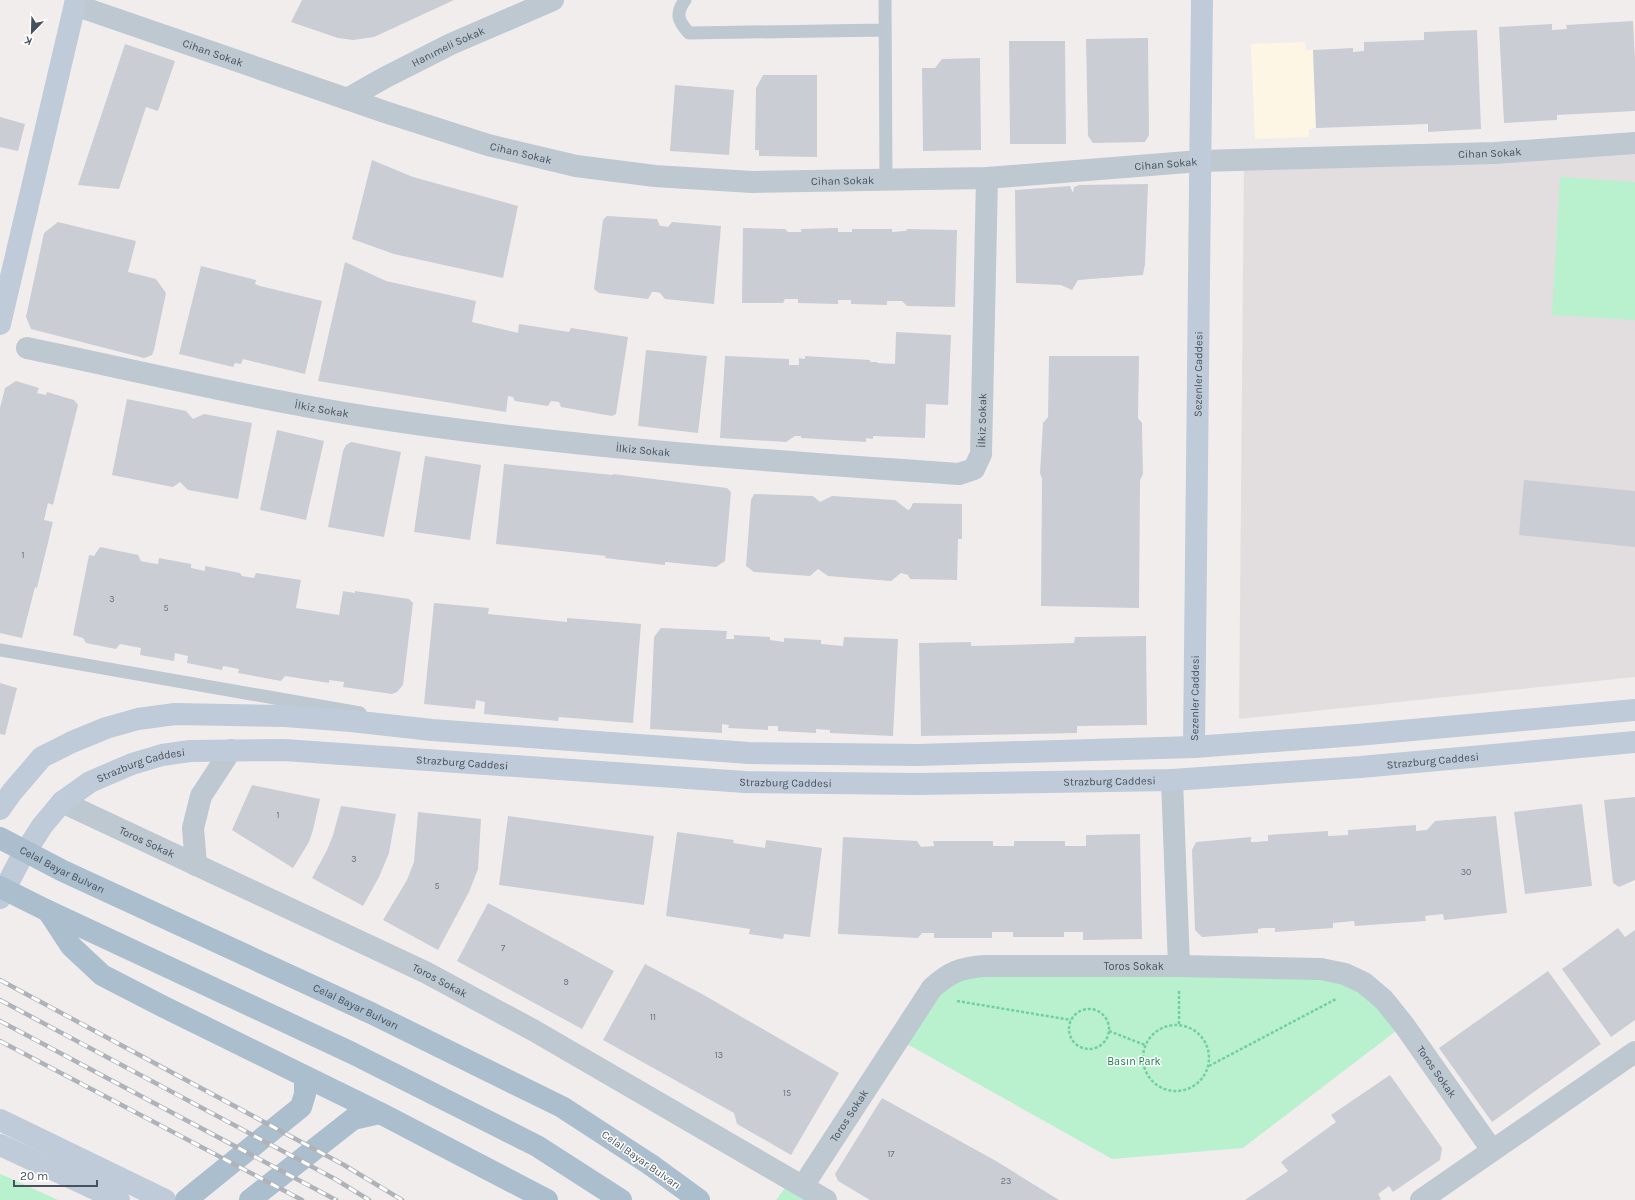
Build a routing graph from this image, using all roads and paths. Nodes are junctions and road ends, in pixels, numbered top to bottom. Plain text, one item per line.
1 (553, 0) edge
2 (685, 0) edge
3 (885, 0) edge
4 (1202, 0) edge
5 (75, 2) edge
6 (885, 30) junction
7 (347, 99) junction
8 (1635, 143) edge
9 (1200, 162) junction
10 (987, 178) junction
11 (886, 180) junction
12 (0, 324) edge
13 (26, 348) dead end
14 (0, 650) edge
15 (1635, 710) edge
16 (432, 730) junction
17 (1635, 742) edge
18 (1194, 748) junction
19 (231, 750) junction
20 (1172, 780) junction
21 (62, 802) junction
22 (0, 809) edge
23 (0, 838) edge
24 (196, 865) junction
25 (0, 887) edge
26 (0, 898) edge
27 (48, 911) junction
28 (1179, 966) junction
29 (1364, 983) junction
30 (927, 996) junction
31 (1071, 1020) junction
32 (1179, 1024) junction
33 (1109, 1031) junction
34 (1145, 1045) junction
35 (1635, 1052) edge
36 (1209, 1066) junction
37 (305, 1077) junction
38 (380, 1114) junction
39 (0, 1120) edge
40 (0, 1145) edge
41 (1492, 1150) junction
42 (803, 1186) junction
43 (119, 1200) edge
44 (165, 1200) edge
45 (186, 1200) edge
46 (250, 1200) edge
47 (547, 1200) edge
48 (621, 1200) edge
49 (699, 1200) edge
50 (826, 1200) edge
51 (1420, 1200) edge

1 - 7 street, Hanımeli Sokak
2 - 6 lane
3 - 6 lane
4 - 9 main road, Sezenler Caddesi
5 - 7 street, Cihan Sokak
5 - 12 main road
6 - 11 lane
7 - 11 street, Cihan Sokak
8 - 9 street, Cihan Sokak
9 - 10 street, Cihan Sokak
9 - 18 main road, Sezenler Caddesi
10 - 11 street, Cihan Sokak
10 - 13 street, İlkiz Sokak
14 - 16 lane
15 - 18 main road
16 - 18 main road
16 - 22 main road, bridge
17 - 20 main road, Strazburg Caddesi
19 - 20 main road, Strazburg Caddesi
19 - 21 main road, Strazburg Caddesi
19 - 24 street
20 - 28 street
21 - 24 street, Toros Sokak
21 - 26 main road, Strazburg Caddesi
23 - 49 main road, Celal Bayar Bulvarı, bridge
24 - 42 street, Toros Sokak
25 - 27 main road, bridge
27 - 37 main road
27 - 48 main road, bridge
28 - 29 street, Toros Sokak
28 - 30 street, Toros Sokak
28 - 32 path
29 - 36 path
29 - 41 street, Toros Sokak
30 - 31 path
30 - 42 street, Toros Sokak
31 - 33 path
31 - 33 path
32 - 34 path
32 - 36 path
33 - 34 path
34 - 36 path
35 - 41 street
37 - 38 main road
37 - 45 main road
38 - 46 main road
38 - 47 main road
39 - 44 main road
40 - 43 main road
41 - 51 street
42 - 50 street, Toros Sokak

